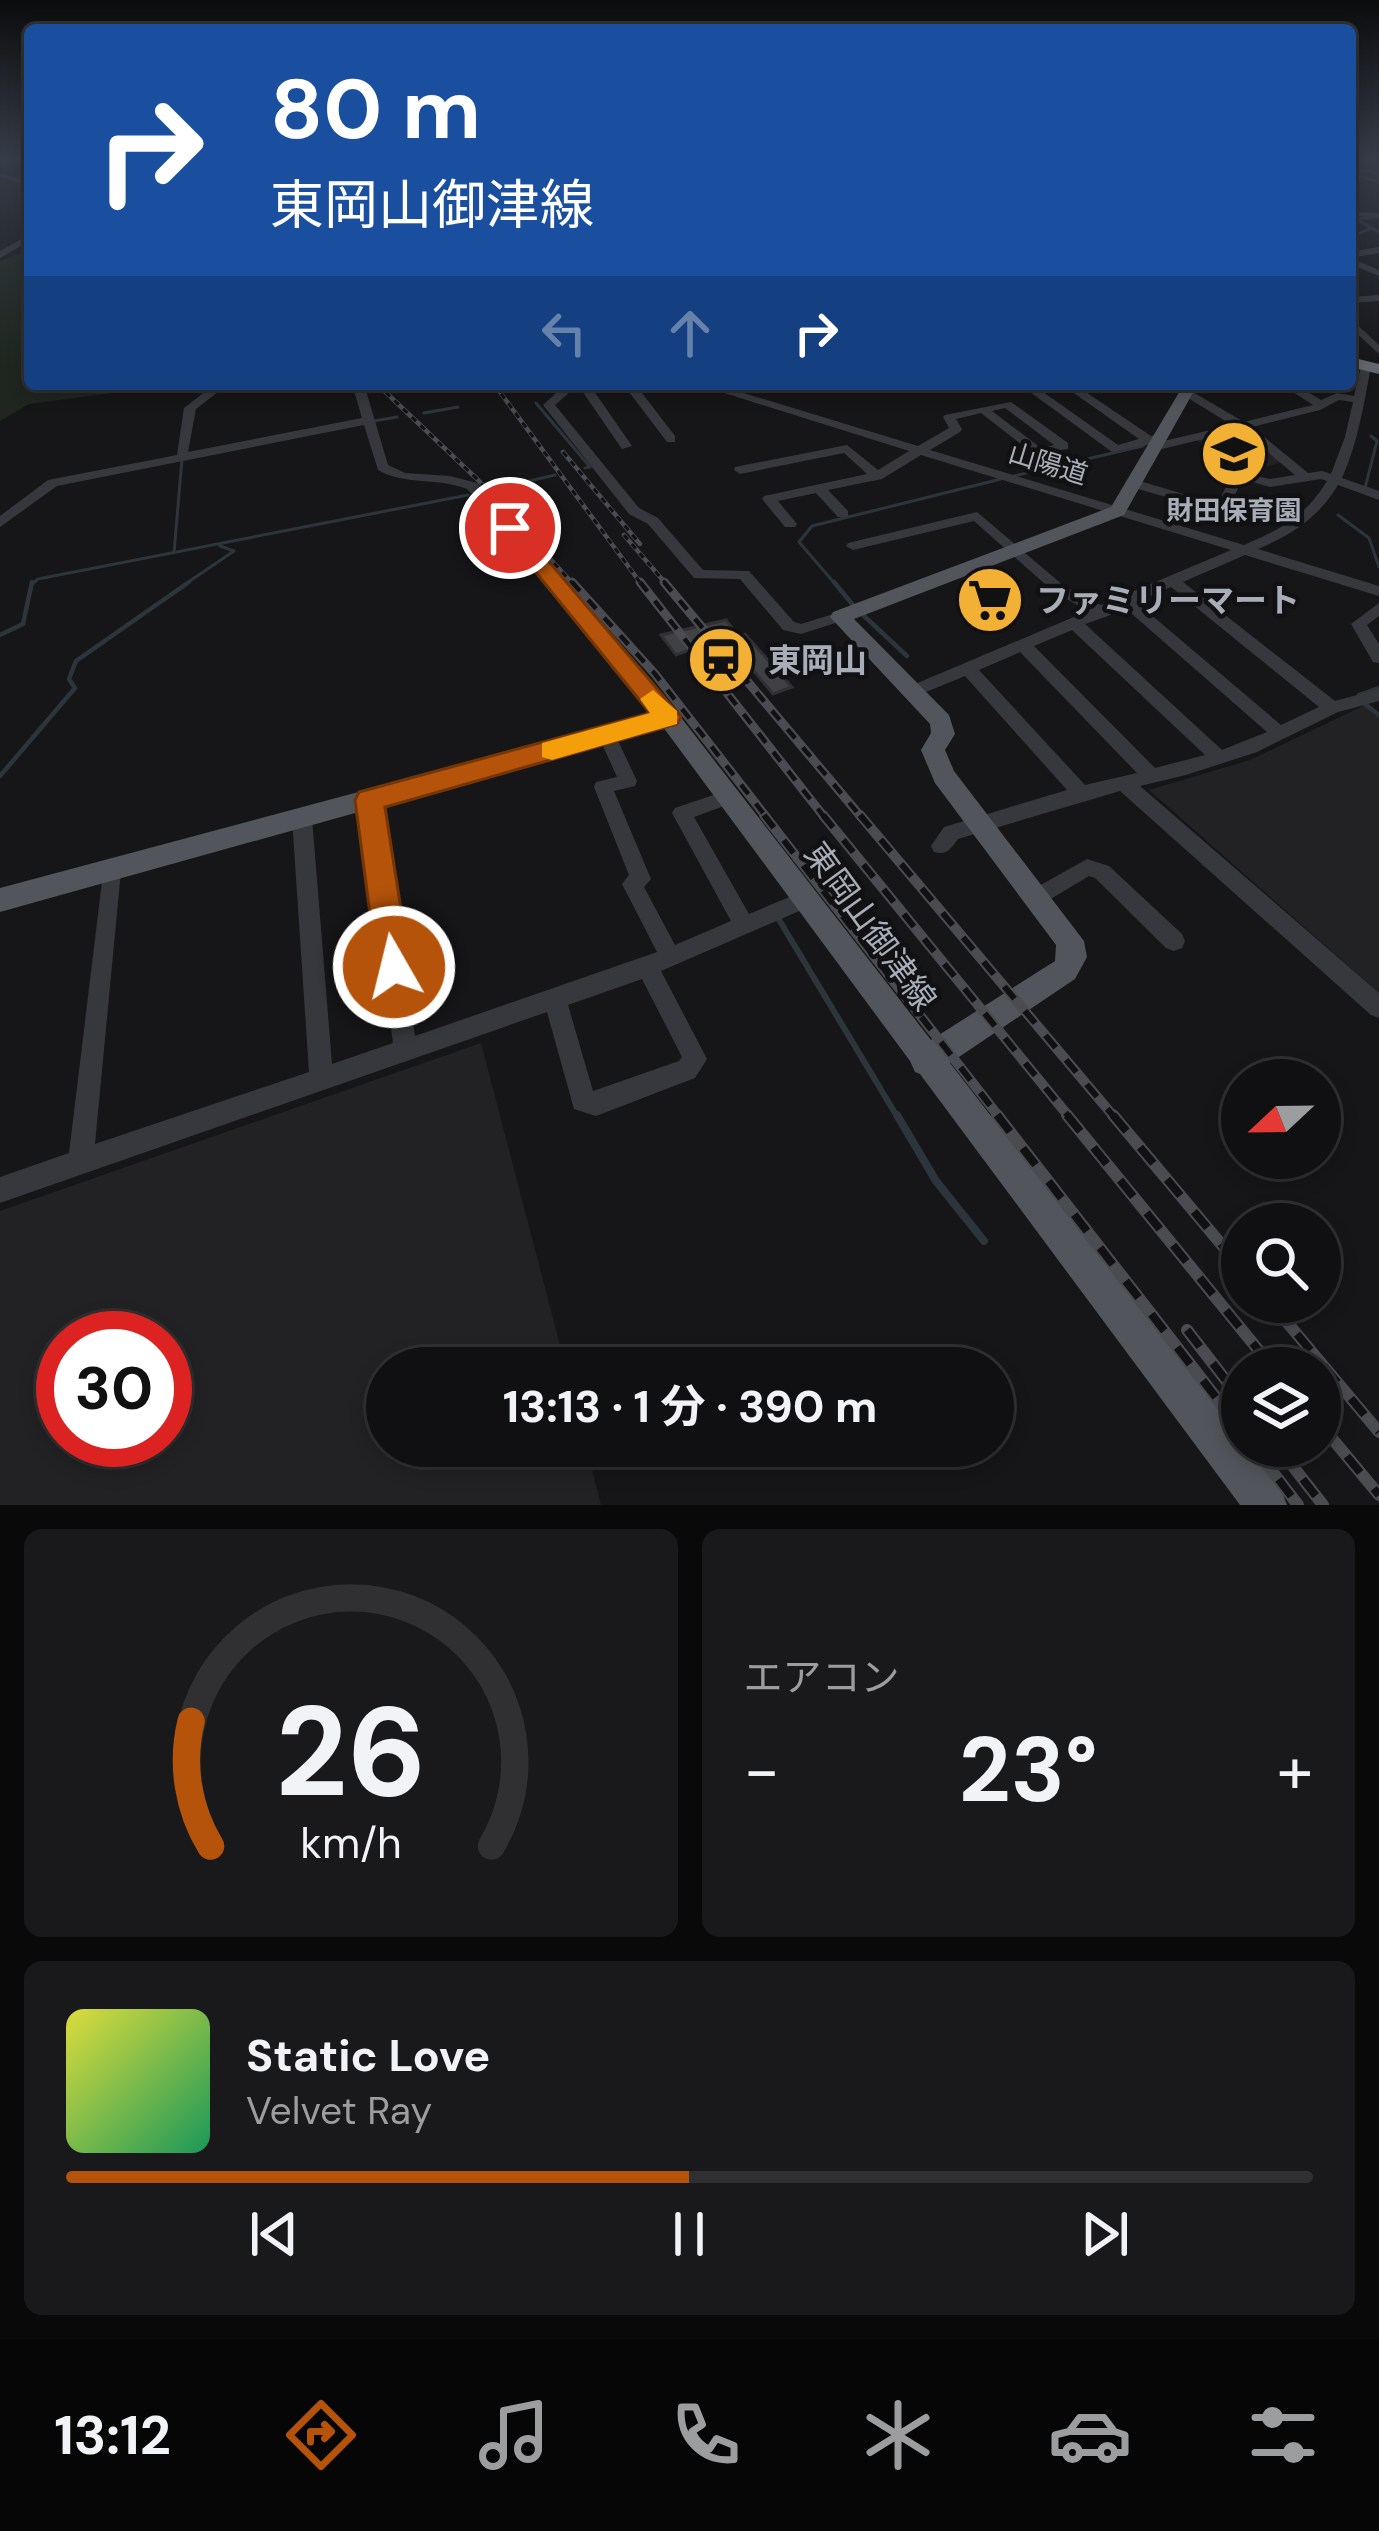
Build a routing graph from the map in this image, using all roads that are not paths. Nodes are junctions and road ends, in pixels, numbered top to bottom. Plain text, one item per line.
1 (1366, 234) dead end
2 (1379, 245) edge
3 (1356, 327) edge
4 (1379, 351) edge
5 (1365, 365) edge
6 (214, 390) edge
7 (359, 390) edge
8 (566, 390) edge
9 (587, 390) edge
10 (633, 390) edge
11 (722, 390) edge
12 (1032, 390) edge
13 (1076, 390) edge
14 (1181, 390) edge
15 (1187, 390) edge
16 (1297, 390) edge
17 (1379, 390) edge
18 (1360, 393) junction
19 (1321, 405) junction
20 (983, 409) junction
21 (364, 421) junction
22 (1245, 427) junction
23 (670, 439) dead end
24 (1156, 442) junction
25 (626, 446) dead end
26 (920, 451) junction
27 (182, 453) junction
28 (740, 470) dead end
29 (879, 475) junction
30 (1303, 475) junction
31 (1340, 481) junction
32 (1136, 484) junction
33 (819, 489) junction
34 (1369, 491) edge
35 (1118, 511) junction
36 (842, 514) dead end
37 (0, 524) edge
38 (790, 524) dead end
39 (853, 546) dead end
40 (1013, 550) junction
41 (1252, 551) junction
42 (1175, 584) junction
43 (1379, 591) edge
44 (1128, 603) junction
45 (1379, 608) edge
46 (1103, 613) junction
47 (840, 617) junction
48 (1075, 624) junction
49 (1023, 645) junction
50 (1379, 658) edge
51 (968, 668) junction
52 (914, 691) junction
53 (1379, 695) edge
54 (1332, 708) junction
55 (668, 717) junction
56 (1278, 732) junction
57 (607, 735) junction
58 (1218, 757) junction
59 (1151, 776) junction
60 (1125, 784) junction
61 (1081, 793) junction
62 (731, 796) junction
63 (370, 800) junction
64 (302, 818) junction
65 (980, 824) junction
66 (941, 846) dead end
67 (111, 871) junction
68 (1036, 897) junction
69 (806, 899) junction
70 (0, 900) edge
71 (742, 922) junction
72 (1174, 941) dead end
73 (659, 961) junction
74 (555, 999) junction
75 (1379, 1007) edge
76 (406, 1051) junction
77 (926, 1060) junction
78 (320, 1079) junction
79 (81, 1162) junction
80 (0, 1190) edge
81 (1266, 1505) edge

1 - 2 street
3 - 4 street
5 - 18 street
6 - 27 street
7 - 21 street
8 - 47 street
9 - 25 street
10 - 23 street
11 - 26 street, 山陽道
12 - 24 street
13 - 24 street
14 - 24 main road
15 - 22 street
16 - 19 street
17 - 18 street
18 - 19 street
18 - 31 street
19 - 22 street
20 - 20 street
20 - 26 street
21 - 27 street
21 - 55 street
22 - 24 street
22 - 30 street
24 - 32 main road
26 - 29 street
26 - 35 street, 山陽道
27 - 37 street
28 - 29 street
29 - 33 street
30 - 31 street
30 - 32 street
31 - 34 street
31 - 41 street
32 - 35 main road
33 - 36 street
33 - 38 street
35 - 40 main road
35 - 41 street, 山陽道
39 - 40 street
40 - 46 street
40 - 47 main road
41 - 42 street
41 - 43 street, 山陽道
42 - 44 street
42 - 54 street
44 - 46 street
44 - 56 street
45 - 50 street
46 - 48 street
47 - 52 main road, 東岡山御津線
48 - 49 street
48 - 58 street
49 - 51 street
49 - 59 street
51 - 52 street
51 - 61 street
52 - 65 main road, 東岡山御津線
53 - 54 street
54 - 56 street
55 - 57 main road
55 - 62 main road, 東岡山御津線
56 - 58 street
57 - 63 main road
57 - 73 street
58 - 59 street
59 - 60 street
60 - 61 street
60 - 75 street
61 - 65 street
62 - 69 main road, 東岡山御津線
62 - 71 street
63 - 64 main road
63 - 76 street
64 - 67 main road
64 - 78 street
65 - 66 street
65 - 68 main road, 東岡山御津線
67 - 70 main road
67 - 79 street
68 - 72 street
68 - 77 main road, 東岡山御津線
69 - 71 street
69 - 77 main road, 東岡山御津線
71 - 73 street
73 - 74 street
73 - 74 street
74 - 76 street
76 - 78 street
77 - 81 main road
78 - 79 street
79 - 80 street

